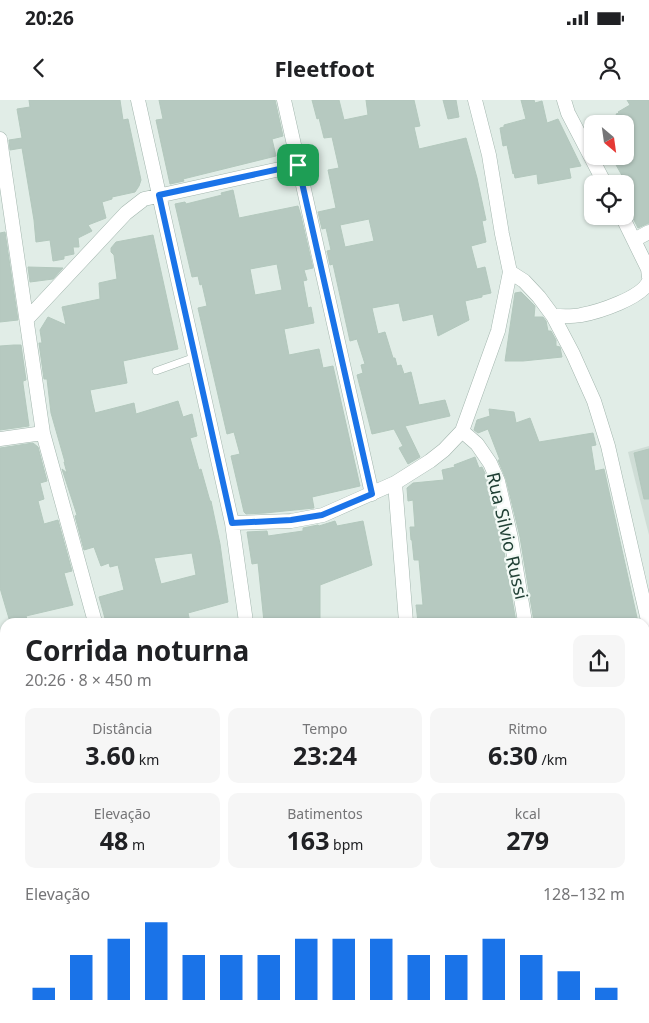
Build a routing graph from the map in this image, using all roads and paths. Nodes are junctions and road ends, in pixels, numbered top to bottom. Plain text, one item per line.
1 (138, 100) edge
2 (284, 100) edge
3 (475, 100) edge
4 (564, 100) edge
5 (0, 139) edge
6 (298, 165) junction
7 (600, 175) edge
8 (159, 195) junction
9 (626, 225) edge
10 (649, 232) edge
11 (634, 240) junction
12 (510, 272) junction
13 (649, 279) edge
14 (553, 316) junction
15 (27, 319) junction
16 (195, 357) junction
17 (156, 371) dead end
18 (462, 431) junction
19 (43, 433) junction
20 (0, 439) edge
21 (395, 482) junction
22 (372, 494) junction
23 (232, 523) junction
24 (94, 618) edge
25 (245, 618) edge
26 (406, 618) edge
27 (524, 618) edge
28 (647, 618) edge

1 - 8 street
2 - 6 street
3 - 12 street
4 - 7 street
5 - 15 street
6 - 8 street
6 - 22 street
8 - 15 street
8 - 16 street
9 - 11 street
10 - 11 street
11 - 13 street
12 - 14 street
12 - 18 street
13 - 14 street
14 - 28 street
15 - 19 street
16 - 17 lane
16 - 23 street
18 - 21 street
18 - 27 street, Rua Silvio Russi
19 - 20 street
19 - 24 street
21 - 22 street
21 - 26 street
22 - 23 street
23 - 25 street

